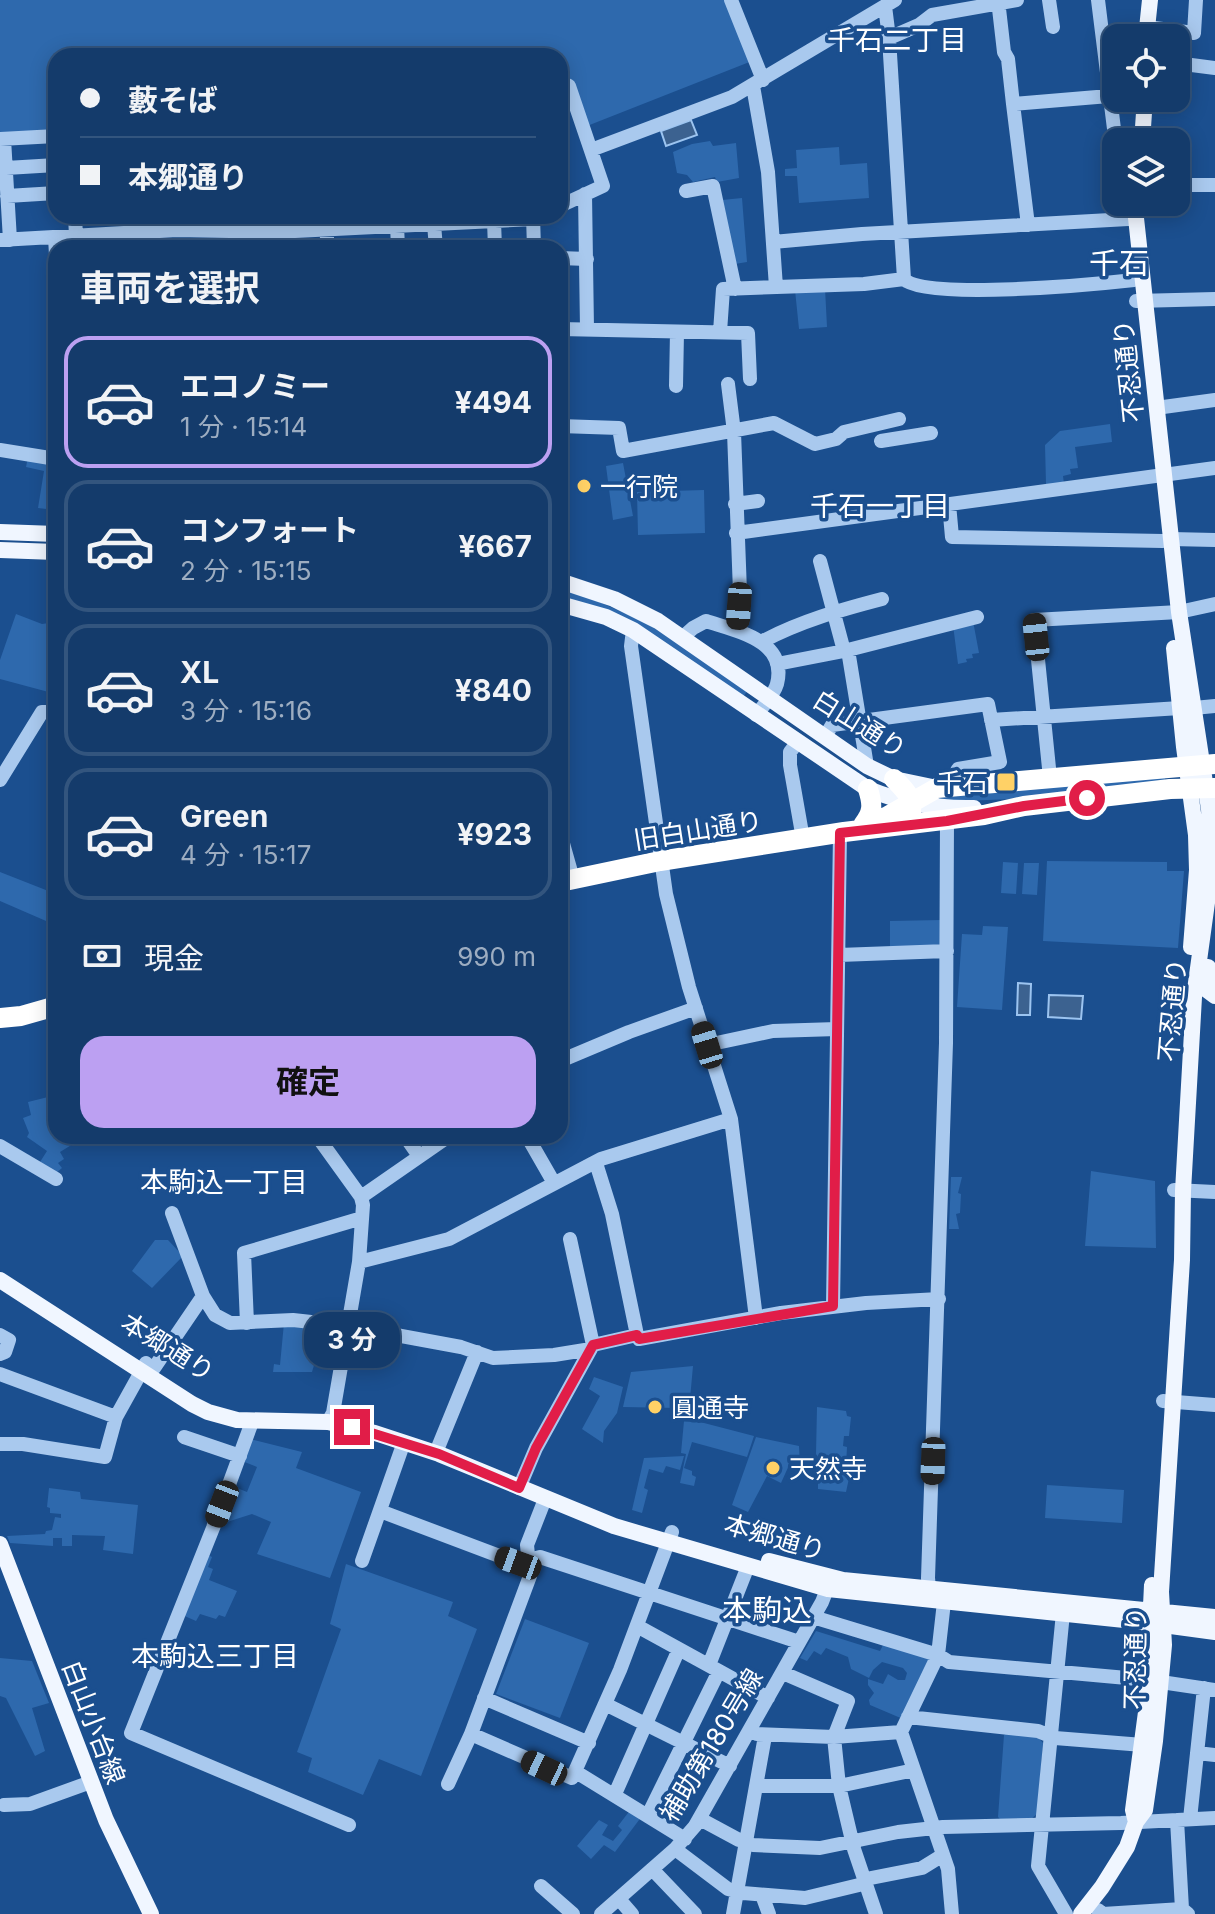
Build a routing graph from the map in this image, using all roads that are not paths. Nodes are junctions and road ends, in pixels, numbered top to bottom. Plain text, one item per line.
1 (731, 0) edge
2 (1017, 0) edge
3 (1049, 0) edge
4 (1098, 0) edge
5 (1150, 0) edge
6 (1196, 0) edge
7 (998, 1) edge
8 (884, 4) edge
9 (1103, 24) edge
10 (1148, 24) edge
11 (1053, 27) dead end
12 (1190, 33) edge
13 (889, 38) junction
14 (1190, 65) edge
15 (1215, 68) edge
16 (758, 83) junction
17 (568, 86) edge
18 (1102, 97) edge
19 (1013, 104) junction
20 (48, 136) edge
21 (2, 139) edge
22 (591, 150) junction
23 (48, 165) edge
24 (6, 168) junction
25 (1190, 185) edge
26 (1215, 185) edge
27 (686, 191) dead end
28 (48, 193) edge
29 (585, 194) junction
30 (7, 196) junction
31 (568, 202) edge
32 (1102, 214) edge
33 (1129, 216) edge
34 (1136, 216) edge
35 (75, 224) edge
36 (337, 224) edge
37 (379, 224) edge
38 (434, 224) joint
39 (397, 225) junction
40 (1028, 225) junction
41 (326, 228) junction
42 (899, 232) junction
43 (76, 236) junction
44 (55, 237) junction
45 (5, 240) edge
46 (55, 240) edge
47 (327, 240) edge
48 (398, 240) edge
49 (435, 240) edge
50 (773, 242) junction
51 (568, 258) edge
52 (587, 259) junction
53 (904, 279) junction
54 (1134, 280) junction
55 (776, 287) junction
56 (735, 289) junction
57 (1215, 299) edge
58 (1141, 301) junction
59 (568, 329) edge
60 (587, 329) junction
61 (677, 332) junction
62 (720, 332) junction
63 (750, 379) dead end
64 (728, 384) dead end
65 (676, 386) dead end
66 (1215, 400) edge
67 (1156, 408) junction
68 (899, 419) dead end
69 (568, 426) edge
70 (734, 432) junction
71 (931, 433) dead end
72 (881, 441) dead end
73 (0, 450) edge
74 (48, 458) edge
75 (1215, 468) edge
76 (1159, 475) junction
77 (758, 501) dead end
78 (735, 504) junction
79 (949, 504) junction
80 (0, 532) edge
81 (736, 533) junction
82 (48, 534) edge
83 (1167, 540) junction
84 (1215, 540) edge
85 (0, 550) edge
86 (48, 552) edge
87 (820, 561) dead end
88 (568, 584) edge
89 (882, 599) dead end
90 (1215, 604) edge
91 (568, 606) edge
92 (833, 611) junction
93 (1175, 612) junction
94 (977, 617) dead end
95 (633, 630) junction
96 (738, 631) junction
97 (683, 637) junction
98 (763, 641) junction
99 (846, 651) junction
100 (777, 664) junction
101 (769, 697) junction
102 (1215, 706) edge
103 (1187, 708) junction
104 (48, 710) edge
105 (756, 715) junction
106 (1045, 717) junction
107 (991, 720) junction
108 (860, 722) junction
109 (826, 735) junction
110 (797, 743) junction
111 (1201, 765) edge
112 (867, 766) junction
113 (1050, 778) junction
114 (894, 779) junction
115 (0, 780) edge
116 (942, 788) junction
117 (1204, 788) edge
118 (868, 789) junction
119 (912, 803) junction
120 (1024, 806) junction
121 (947, 821) junction
122 (899, 827) junction
123 (849, 830) junction
124 (803, 839) junction
125 (660, 861) junction
126 (568, 881) edge
127 (1210, 881) junction
128 (947, 951) junction
129 (839, 955) junction
130 (1191, 997) junction
131 (1215, 997) edge
132 (48, 1008) edge
133 (696, 1008) junction
134 (0, 1018) edge
135 (837, 1029) junction
136 (707, 1045) junction
137 (568, 1058) edge
138 (731, 1119) junction
139 (323, 1144) edge
140 (411, 1144) edge
141 (437, 1144) edge
142 (532, 1144) edge
143 (0, 1146) edge
144 (419, 1156) junction
145 (596, 1163) junction
146 (56, 1179) dead end
147 (554, 1183) junction
148 (1178, 1190) junction
149 (1215, 1192) edge
150 (361, 1197) junction
151 (172, 1213) dead end
152 (362, 1218) junction
153 (570, 1239) dead end
154 (359, 1262) junction
155 (0, 1269) edge
156 (0, 1280) edge
157 (203, 1296) junction
158 (939, 1299) junction
159 (833, 1306) junction
160 (756, 1318) junction
161 (247, 1323) junction
162 (347, 1326) junction
163 (0, 1335) edge
164 (637, 1335) junction
165 (592, 1347) junction
166 (477, 1352) junction
167 (0, 1354) edge
168 (147, 1367) junction
169 (0, 1374) edge
170 (1168, 1401) junction
171 (1215, 1405) edge
172 (116, 1417) junction
173 (337, 1418) junction
174 (252, 1422) junction
175 (184, 1437) dead end
176 (404, 1442) junction
177 (0, 1444) edge
178 (439, 1445) junction
179 (240, 1456) junction
180 (521, 1483) junction
181 (545, 1499) junction
182 (380, 1511) junction
183 (670, 1537) junction
184 (0, 1544) edge
185 (529, 1558) junction
186 (362, 1561) dead end
187 (748, 1566) junction
188 (8, 1582) edge
189 (830, 1584) junction
190 (929, 1588) junction
191 (650, 1594) junction
192 (944, 1602) junction
193 (1063, 1613) junction
194 (813, 1617) junction
195 (1156, 1617) junction
196 (1215, 1617) edge
197 (728, 1619) junction
198 (637, 1626) junction
199 (1215, 1632) edge
200 (799, 1642) junction
201 (679, 1649) junction
202 (938, 1655) junction
203 (714, 1668) junction
204 (1057, 1671) junction
205 (783, 1673) junction
206 (1155, 1681) junction
207 (1210, 1689) edge
208 (484, 1698) junction
209 (768, 1698) junction
210 (605, 1704) junction
211 (908, 1717) junction
212 (646, 1724) junction
213 (750, 1730) junction
214 (901, 1732) junction
215 (471, 1734) junction
216 (1049, 1735) junction
217 (765, 1736) junction
218 (834, 1737) junction
219 (683, 1742) junction
220 (589, 1743) junction
221 (1143, 1745) junction
222 (1197, 1753) junction
223 (1215, 1755) edge
224 (730, 1766) junction
225 (914, 1770) junction
226 (576, 1772) junction
227 (91, 1782) junction
228 (448, 1784) dead end
229 (756, 1786) junction
230 (839, 1786) junction
231 (615, 1794) junction
232 (4, 1805) dead end
233 (648, 1815) junction
234 (1215, 1818) edge
235 (700, 1819) junction
236 (1184, 1819) junction
237 (1136, 1822) junction
238 (1040, 1824) junction
239 (349, 1825) dead end
240 (934, 1828) junction
241 (852, 1842) junction
242 (745, 1843) junction
243 (680, 1844) junction
244 (943, 1855) junction
245 (652, 1869) junction
246 (864, 1882) junction
247 (541, 1886) dead end
248 (737, 1891) junction
249 (762, 1895) junction
250 (619, 1899) junction
251 (1179, 1912) edge
252 (1091, 1913) edge
253 (1127, 1913) edge
254 (151, 1914) edge
255 (573, 1914) edge
256 (601, 1914) edge
257 (632, 1914) edge
258 (695, 1914) edge
259 (733, 1914) edge
260 (769, 1914) edge
261 (876, 1914) edge
262 (952, 1914) edge
263 (1066, 1914) edge

1 - 16 street
2 - 7 street
3 - 11 street
4 - 9 street
5 - 10 main road
6 - 12 street
7 - 13 street
7 - 19 street
8 - 13 street
8 - 16 street
13 - 42 street
14 - 15 street
16 - 22 street
16 - 50 street
17 - 22 street
18 - 19 street
19 - 40 street
20 - 21 street
21 - 24 street
22 - 29 street
23 - 24 street
24 - 30 street
25 - 26 street
27 - 56 street
28 - 30 street
29 - 31 street
29 - 52 street
30 - 45 street
32 - 40 street
33 - 54 main road, 不忍通り
34 - 58 main road, 不忍通り
35 - 43 street
36 - 41 street
37 - 39 street
38 - 39 street
38 - 49 street
39 - 48 street
40 - 42 street
41 - 43 street
41 - 47 street
42 - 50 street
42 - 53 street
43 - 44 street
44 - 45 street
44 - 46 street
50 - 55 street
51 - 52 street
52 - 60 street
53 - 54 street
53 - 55 street
54 - 58 main road, 不忍通り
55 - 56 street
56 - 62 street
57 - 58 street
58 - 67 main road, 不忍通り
58 - 76 main road, 不忍通り
59 - 60 street
60 - 61 street
61 - 62 street
61 - 65 street
62 - 63 street
64 - 70 street
66 - 67 street
67 - 76 main road, 不忍通り
68 - 70 street
69 - 70 street
70 - 78 street
71 - 72 street
73 - 74 street
75 - 76 street
76 - 79 street
76 - 83 main road, 不忍通り
77 - 78 street
78 - 81 street
79 - 81 street
79 - 83 street
80 - 82 main road
81 - 96 street
83 - 84 street
83 - 93 main road, 不忍通り
85 - 86 main road
87 - 92 street
88 - 97 main road, 白山通り
89 - 92 street
90 - 93 street
91 - 95 main road, 白山通り
92 - 98 street
92 - 99 street
93 - 103 main road, 不忍通り
93 - 106 street
94 - 99 street
95 - 105 main road, 白山通り
95 - 125 street
96 - 97 street
96 - 98 street
97 - 101 main road, 白山通り
98 - 100 street
99 - 100 street
99 - 108 street
100 - 101 street
101 - 105 street
101 - 109 main road, 白山通り
102 - 103 street
103 - 106 street
103 - 111 main road, 不忍通り
104 - 115 street
105 - 110 main road, 白山通り
106 - 107 street
106 - 113 street
107 - 108 street
107 - 116 street
108 - 109 street
108 - 112 street
109 - 112 main road, 白山通り
110 - 118 main road, 白山通り
110 - 124 street
111 - 113 highway, 白山通り
111 - 117 main road, 不忍通り
112 - 114 main road, 白山通り
113 - 116 highway, 白山通り
114 - 116 main road, 白山通り
114 - 119 highway
116 - 119 highway
117 - 120 highway, 白山通り
117 - 127 main road, 不忍通り
117 - 130 main road, 不忍通り
118 - 119 main road, 白山通り
118 - 123 highway
119 - 120 main road, 白山通り
119 - 122 highway
119 - 123 highway
120 - 121 highway
121 - 122 highway
121 - 128 street
122 - 123 highway
123 - 124 highway, 旧白山通り
123 - 129 street
124 - 125 highway, 旧白山通り
125 - 126 highway, 旧白山通り
125 - 133 street
127 - 130 main road, 不忍通り
127 - 131 main road
128 - 129 street
128 - 158 street
129 - 135 street
130 - 131 street
130 - 148 main road, 不忍通り
132 - 134 highway
133 - 136 street
133 - 137 street
135 - 136 street
135 - 159 street
136 - 138 street
138 - 145 street
138 - 160 street
139 - 150 street
140 - 144 street
141 - 144 street
142 - 147 street
143 - 146 street
144 - 150 street
145 - 147 street
145 - 164 street
147 - 154 street
148 - 149 street
148 - 170 main road, 不忍通り
150 - 152 street
151 - 157 street
152 - 154 street
152 - 161 street
153 - 165 street
154 - 162 street
155 - 168 main road, 本郷通り
156 - 168 main road, 本郷通り
157 - 161 street
157 - 168 street
158 - 159 street
158 - 190 street
159 - 160 street
160 - 164 street
161 - 162 street
162 - 166 street
162 - 173 street
163 - 167 street
164 - 165 street
165 - 166 street
165 - 180 street
166 - 178 street
168 - 172 street
168 - 173 main road, 本郷通り
168 - 174 main road, 本郷通り
169 - 172 street
170 - 171 street
170 - 195 main road, 不忍通り
172 - 177 street
173 - 174 main road, 本郷通り
173 - 176 main road, 本郷通り
173 - 178 main road, 本郷通り
174 - 179 street
175 - 179 street
176 - 180 main road, 本郷通り
176 - 182 street
178 - 180 main road, 本郷通り
179 - 239 street
180 - 181 main road, 本郷通り
180 - 183 main road, 本郷通り
181 - 183 main road, 本郷通り
181 - 185 street
182 - 185 street
182 - 186 street
183 - 187 main road, 本郷通り
183 - 189 main road, 本郷通り
183 - 191 street
184 - 188 main road, 白山小台線
185 - 191 street
185 - 208 street
187 - 189 main road, 本郷通り
187 - 197 street
188 - 227 main road, 白山小台線
189 - 190 main road, 本郷通り
189 - 192 main road, 本郷通り
189 - 194 street, 補助第180号線
190 - 192 street
190 - 195 main road, 本郷通り
191 - 197 street
191 - 198 street
192 - 193 main road, 本郷通り
192 - 202 street
193 - 195 main road, 本郷通り
193 - 204 street
194 - 200 street, 補助第180号線
194 - 202 street
195 - 196 main road, 本郷通り
195 - 199 main road, 本郷通り
195 - 206 main road, 不忍通り
197 - 200 street
197 - 203 street
198 - 201 street
198 - 210 street
200 - 205 street, 補助第180号線
201 - 203 street
201 - 212 street
202 - 204 street
202 - 211 street
203 - 209 street
203 - 219 street
204 - 206 street
204 - 216 street
205 - 209 street, 補助第180号線
205 - 218 street
206 - 207 street
206 - 221 main road, 不忍通り
206 - 237 main road, 不忍通り
207 - 222 street
208 - 215 street
208 - 220 street
209 - 213 street, 補助第180号線
210 - 212 street
210 - 220 street
211 - 214 street
211 - 216 street
212 - 219 street
212 - 231 street
213 - 217 street
213 - 224 street, 補助第180号線
214 - 218 street
214 - 225 street
215 - 226 street
215 - 228 street
216 - 221 street
216 - 238 street
217 - 218 street
217 - 229 street
218 - 230 street
219 - 224 street
219 - 233 street
220 - 226 street
221 - 237 main road, 不忍通り
222 - 223 street
222 - 236 street
224 - 235 street, 補助第180号線
225 - 230 street
225 - 240 street
226 - 231 street
227 - 232 street
227 - 254 main road, 白山小台線
229 - 230 street
229 - 242 street
230 - 241 street
231 - 233 street
233 - 243 street
234 - 236 street
235 - 242 street
235 - 243 street, 補助第180号線
236 - 237 street
236 - 251 street
237 - 238 street
237 - 252 main road, 不忍通り
238 - 240 street
238 - 263 street
240 - 241 street
240 - 244 street
241 - 242 street
241 - 246 street
242 - 248 street
243 - 245 street, 補助第180号線
243 - 248 street
244 - 246 street
244 - 262 street
245 - 250 street, 補助第180号線
245 - 258 street
246 - 249 street
246 - 261 street
247 - 255 street
248 - 249 street
248 - 259 street
249 - 260 street
250 - 256 street, 補助第180号線
250 - 257 street
251 - 253 street
252 - 253 street

